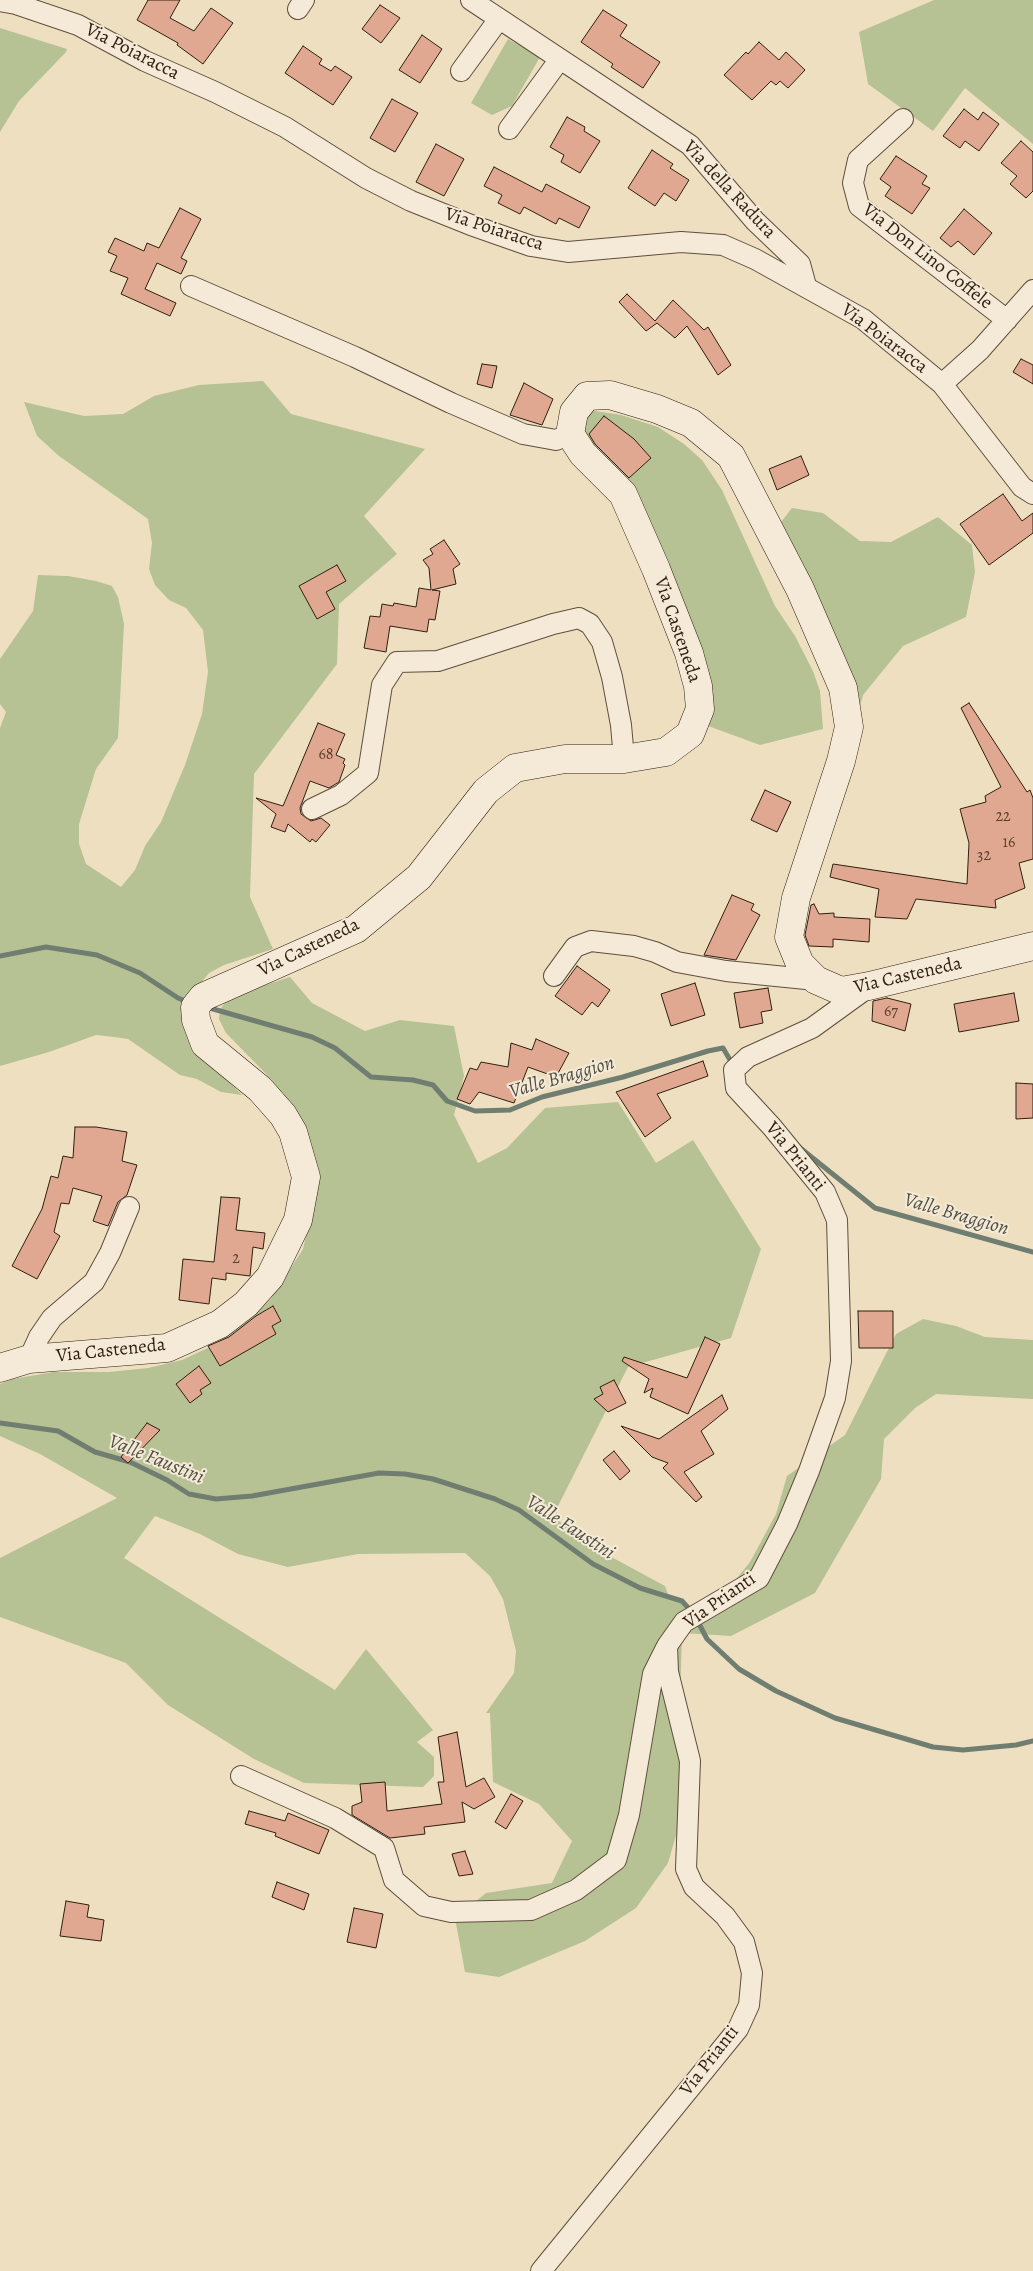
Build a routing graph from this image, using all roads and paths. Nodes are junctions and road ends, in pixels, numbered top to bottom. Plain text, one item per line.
1 (471, 0) edge
2 (0, 2) edge
3 (499, 19) junction
4 (560, 59) junction
5 (461, 71) dead end
6 (903, 120) dead end
7 (509, 128) dead end
8 (191, 286) dead end
9 (806, 286) junction
10 (1033, 290) edge
11 (1007, 320) junction
12 (942, 384) junction
13 (570, 434) junction
14 (1033, 494) edge
15 (624, 759) junction
16 (312, 809) dead end
17 (1033, 946) edge
18 (554, 976) dead end
19 (816, 980) junction
20 (869, 986) junction
21 (129, 1207) dead end
22 (29, 1359) junction
23 (0, 1368) edge
24 (667, 1646) junction
25 (241, 1776) dead end
26 (540, 2271) edge

1 - 3 street, Via della Radura
2 - 9 street, Via Poiaracca
3 - 4 street, Via della Radura
3 - 5 street
4 - 7 street
4 - 9 street, Via della Radura
6 - 11 street, Via Don Lino Coffele
8 - 13 street
9 - 12 street, Via Poiaracca
10 - 11 street, Via Don Lino Coffele
11 - 12 street, Via Don Lino Coffele
12 - 14 street, Via Poiaracca
13 - 15 street, Via Casteneda
13 - 19 street, Via Casteneda
15 - 16 street
15 - 22 street, Via Casteneda
17 - 20 street, Via Casteneda
18 - 19 street
19 - 20 street, Via Casteneda
20 - 24 street, Via Prianti
21 - 22 street
22 - 23 street
24 - 25 street
24 - 26 street, Via Prianti

